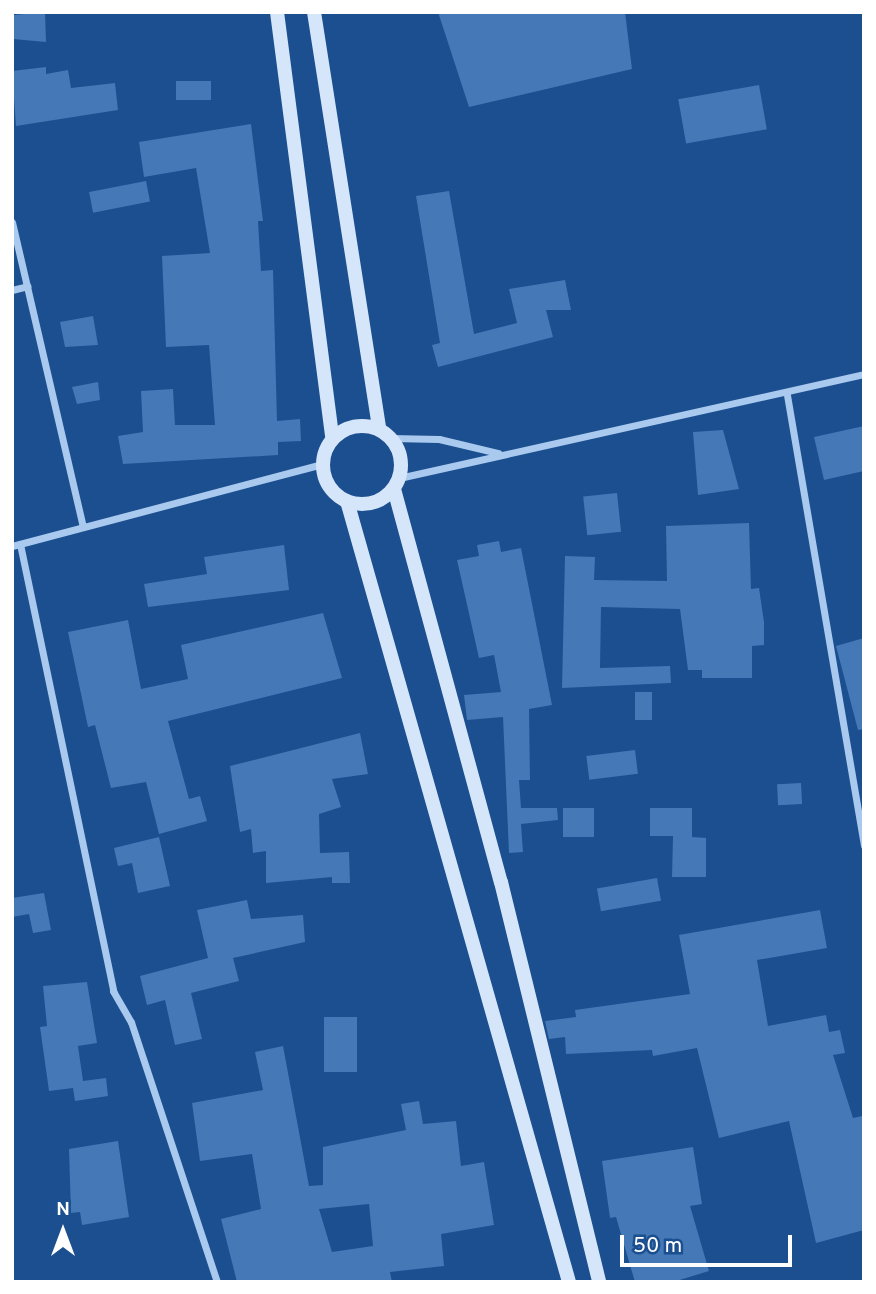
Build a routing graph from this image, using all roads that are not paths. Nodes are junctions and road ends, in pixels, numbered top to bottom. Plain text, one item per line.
1 (277, 12) edge
2 (314, 12) edge
3 (12, 222) edge
4 (28, 286) junction
5 (12, 290) edge
6 (864, 374) edge
7 (787, 395) junction
8 (385, 433) junction
9 (332, 438) junction
10 (503, 454) junction
11 (322, 464) junction
12 (396, 483) junction
13 (347, 502) junction
14 (83, 527) junction
15 (16, 545) edge
16 (864, 845) edge
17 (217, 1282) edge
18 (569, 1282) edge
19 (599, 1282) edge

1 - 9 main road
2 - 8 main road
3 - 4 street
4 - 5 street
4 - 14 street
6 - 7 street
7 - 10 street
7 - 16 street
8 - 9 main road
8 - 10 street
8 - 12 main road
9 - 11 main road
10 - 12 street
11 - 13 main road
11 - 14 street
12 - 13 main road
12 - 19 main road
13 - 18 main road
14 - 15 street
15 - 17 street

